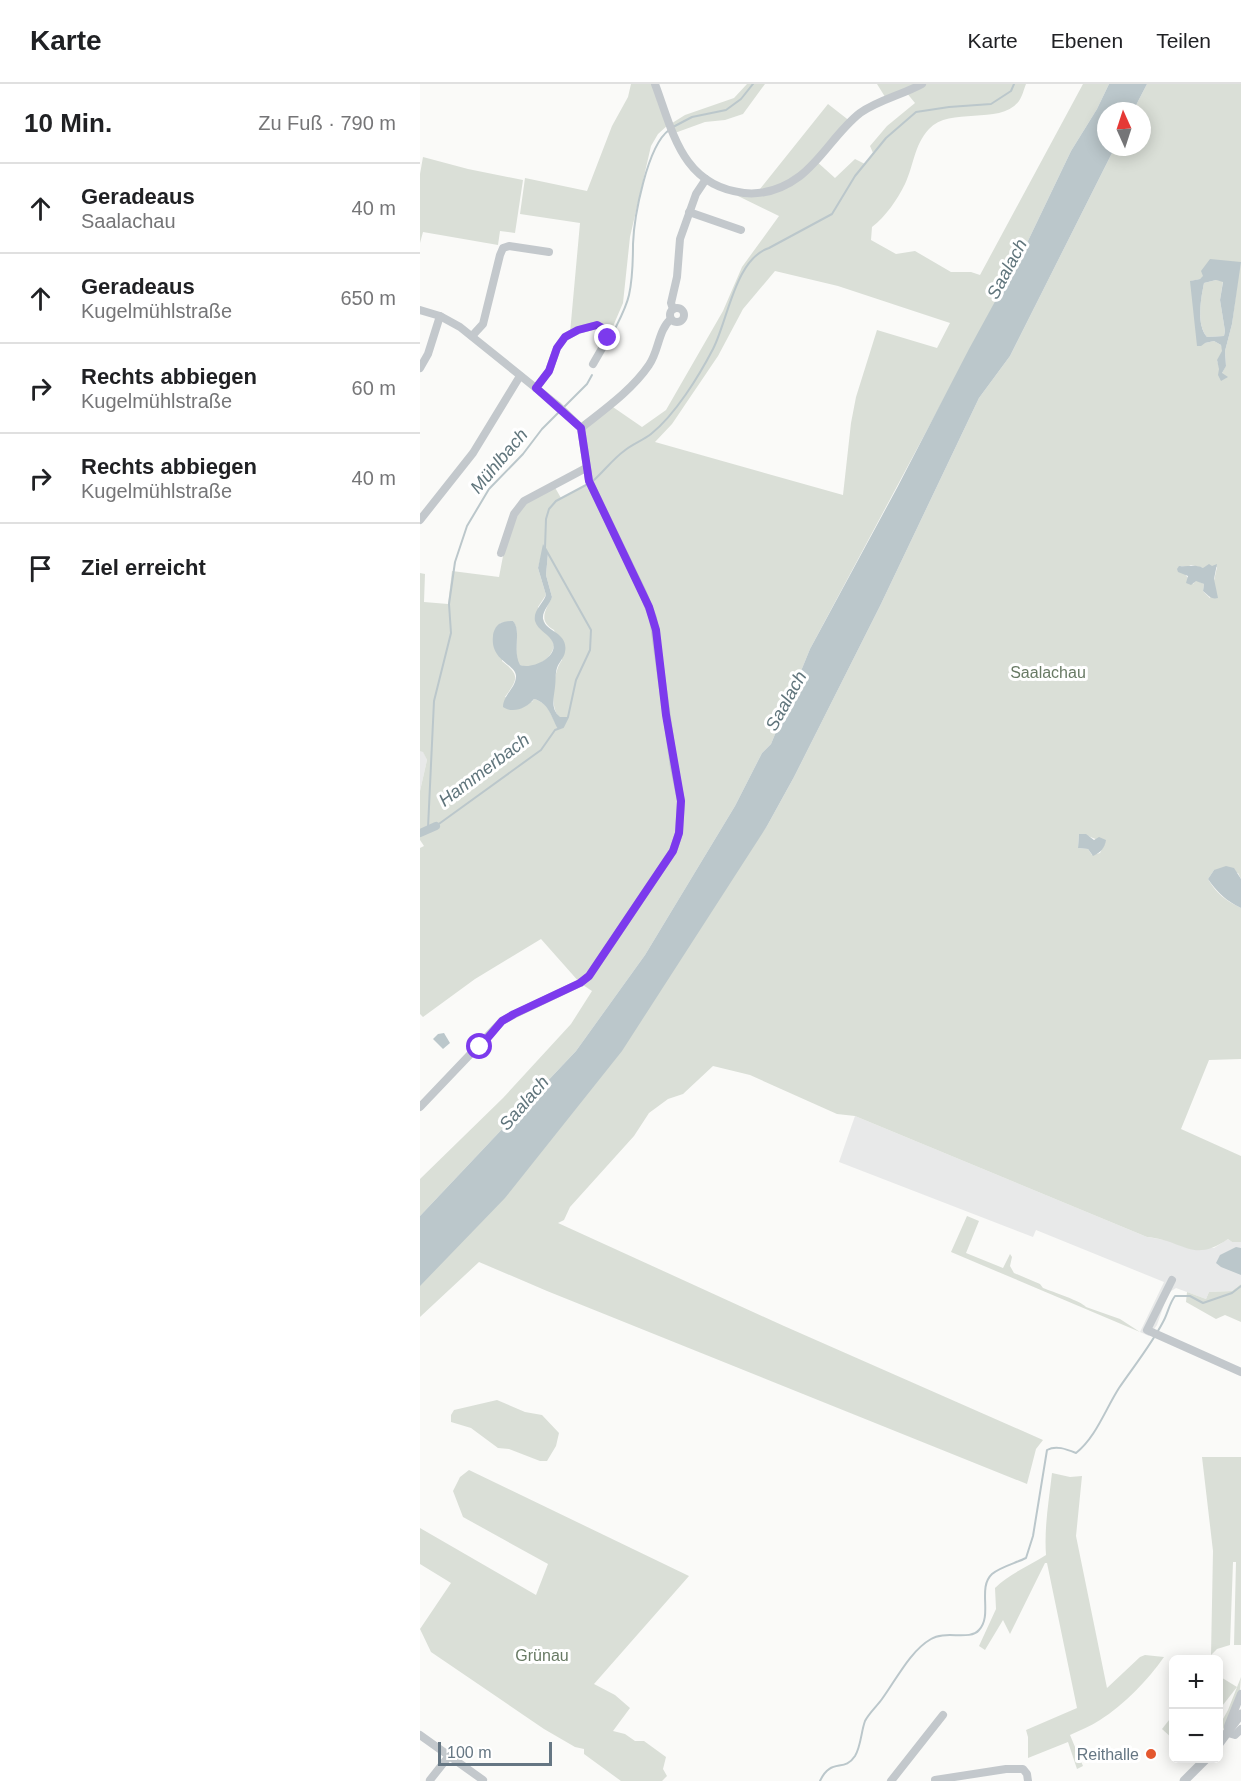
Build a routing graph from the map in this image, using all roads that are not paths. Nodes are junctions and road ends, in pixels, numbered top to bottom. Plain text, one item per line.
1 (655, 84) edge
2 (922, 84) edge
3 (706, 179) junction
4 (689, 212) junction
5 (741, 230) dead end
6 (549, 252) dead end
7 (673, 309) junction
8 (420, 310) edge
9 (440, 316) junction
10 (671, 319) junction
11 (472, 336) junction
12 (593, 364) dead end
13 (420, 368) edge
14 (520, 376) junction
15 (536, 388) junction
16 (581, 428) junction
17 (586, 468) junction
18 (420, 520) edge
19 (501, 553) dead end
20 (420, 1107) edge
21 (1172, 1280) dead end
22 (1241, 1372) edge
23 (1241, 1694) edge
24 (1241, 1714) edge
25 (943, 1715) dead end
26 (1241, 1728) edge
27 (1228, 1733) junction
28 (420, 1735) edge
29 (1223, 1739) edge
30 (449, 1756) junction
31 (1202, 1763) edge
32 (968, 1778) edge
33 (428, 1780) edge
34 (483, 1780) edge
35 (935, 1780) edge
36 (891, 1781) edge
37 (1028, 1781) edge
38 (1184, 1781) edge

1 - 3 street
2 - 3 street
3 - 4 street
4 - 5 street
4 - 7 street
6 - 11 street
7 - 10 street
7 - 10 street
8 - 9 street
9 - 11 street
9 - 13 street
10 - 16 street
11 - 14 street
12 - 15 street
14 - 15 street
14 - 18 street
15 - 16 street
16 - 17 street
17 - 19 street
17 - 20 street
21 - 22 street
23 - 27 street
24 - 27 street
25 - 36 street
26 - 27 street
27 - 29 street
28 - 30 street
30 - 33 street
30 - 34 street
31 - 38 street
32 - 35 street
32 - 37 street

